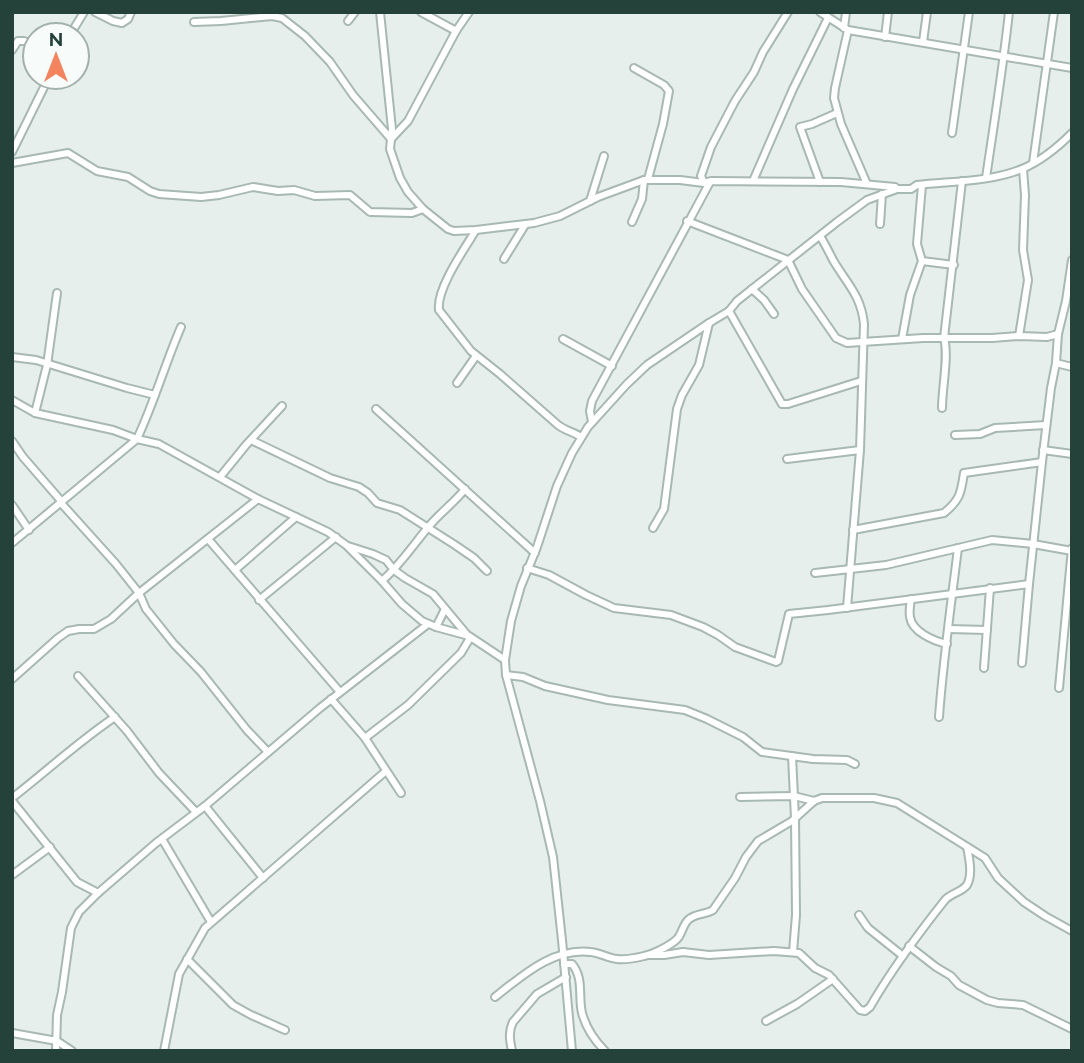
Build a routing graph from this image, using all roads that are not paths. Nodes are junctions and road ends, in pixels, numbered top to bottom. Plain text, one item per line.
1 (95, 12) edge
2 (131, 12) edge
3 (355, 12) edge
4 (380, 12) edge
5 (421, 12) edge
6 (469, 12) edge
7 (788, 12) edge
8 (820, 12) edge
9 (846, 12) edge
10 (888, 12) edge
11 (927, 12) edge
12 (969, 12) edge
13 (1009, 12) edge
14 (1055, 12) edge
15 (828, 18) junction
16 (194, 22) dead end
17 (348, 22) dead end
18 (846, 29) junction
19 (456, 31) junction
20 (885, 37) junction
21 (923, 42) junction
22 (964, 49) junction
23 (1004, 56) junction
24 (1048, 62) junction
25 (634, 68) dead end
26 (1072, 68) edge
27 (42, 91) edge
28 (837, 113) junction
29 (952, 133) dead end
30 (1072, 133) edge
31 (391, 139) junction
32 (12, 152) edge
33 (604, 156) dead end
34 (12, 163) edge
35 (1033, 163) junction
36 (1023, 169) junction
37 (986, 178) junction
38 (646, 179) junction
39 (753, 181) junction
40 (962, 181) junction
41 (707, 182) junction
42 (820, 182) junction
43 (867, 184) junction
44 (922, 184) junction
45 (911, 189) junction
46 (882, 194) junction
47 (590, 201) junction
48 (423, 209) junction
49 (687, 221) junction
50 (632, 222) dead end
51 (880, 224) dead end
52 (525, 225) junction
53 (475, 230) junction
54 (820, 236) junction
55 (503, 259) dead end
56 (788, 260) junction
57 (1072, 260) edge
58 (922, 261) junction
59 (954, 265) junction
60 (752, 289) junction
61 (57, 293) dead end
62 (1069, 302) edge
63 (729, 311) junction
64 (774, 314) dead end
65 (709, 323) junction
66 (181, 327) dead end
67 (1058, 334) junction
68 (1019, 336) junction
69 (944, 338) junction
70 (563, 339) dead end
71 (902, 339) junction
72 (864, 341) junction
73 (476, 356) junction
74 (12, 357) edge
75 (1056, 363) junction
76 (47, 365) junction
77 (612, 366) junction
78 (1072, 367) edge
79 (861, 381) junction
80 (457, 383) dead end
81 (155, 395) junction
82 (12, 400) edge
83 (282, 406) dead end
84 (942, 408) dead end
85 (376, 409) dead end
86 (35, 413) junction
87 (592, 422) junction
88 (1046, 425) junction
89 (955, 435) dead end
90 (581, 437) junction
91 (137, 439) junction
92 (251, 440) junction
93 (12, 441) edge
94 (860, 450) junction
95 (1043, 450) junction
96 (1072, 454) edge
97 (787, 459) dead end
98 (1042, 462) junction
99 (220, 477) junction
100 (465, 489) junction
101 (258, 499) junction
102 (62, 503) junction
103 (12, 505) edge
104 (296, 517) junction
105 (428, 528) junction
106 (653, 528) dead end
107 (29, 530) junction
108 (853, 530) junction
109 (337, 537) junction
110 (208, 539) junction
111 (12, 543) edge
112 (1033, 544) junction
113 (346, 545) junction
114 (958, 548) junction
115 (1072, 550) edge
116 (535, 553) junction
117 (527, 568) junction
118 (850, 569) junction
119 (235, 570) junction
120 (394, 570) junction
121 (487, 571) dead end
122 (815, 573) dead end
123 (382, 581) junction
124 (1029, 584) junction
125 (990, 588) junction
126 (139, 593) junction
127 (953, 593) junction
128 (911, 599) junction
129 (259, 600) junction
130 (847, 608) junction
131 (445, 609) junction
132 (428, 624) junction
133 (436, 627) junction
134 (949, 629) junction
135 (987, 630) junction
136 (470, 637) junction
137 (947, 644) junction
138 (505, 660) junction
139 (1022, 663) dead end
140 (984, 668) dead end
141 (506, 675) junction
142 (78, 676) dead end
143 (12, 679) edge
144 (1059, 688) dead end
145 (340, 692) junction
146 (331, 699) junction
147 (115, 717) junction
148 (939, 718) dead end
149 (365, 738) junction
150 (268, 752) junction
151 (792, 757) junction
152 (855, 764) dead end
153 (386, 771) junction
154 (401, 793) dead end
155 (794, 796) junction
156 (740, 797) dead end
157 (12, 799) edge
158 (814, 801) junction
159 (205, 806) junction
160 (196, 813) junction
161 (795, 818) junction
162 (162, 839) junction
163 (50, 847) junction
164 (967, 847) junction
165 (12, 876) edge
166 (263, 878) junction
167 (98, 893) junction
168 (859, 915) dead end
169 (211, 922) junction
170 (1072, 931) edge
171 (909, 946) junction
172 (793, 952) junction
173 (563, 954) junction
174 (648, 955) junction
175 (903, 956) junction
176 (187, 959) junction
177 (564, 964) junction
178 (566, 977) junction
179 (833, 979) junction
180 (495, 997) dead end
181 (766, 1021) dead end
182 (1072, 1029) edge
183 (285, 1030) dead end
184 (12, 1033) edge
185 (57, 1041) junction
186 (56, 1051) edge
187 (72, 1051) edge
188 (164, 1051) edge
189 (512, 1051) edge
190 (572, 1051) edge
191 (605, 1051) edge

1 - 2 street
3 - 17 street
4 - 31 street
5 - 19 street
6 - 19 street
7 - 41 street
8 - 15 street
9 - 18 street
10 - 20 street
11 - 21 street
12 - 22 street
13 - 23 street
14 - 24 street
15 - 18 street
15 - 39 street
16 - 31 street
18 - 20 street
18 - 28 street
19 - 31 street
20 - 21 street
21 - 22 street
22 - 23 street
22 - 29 street
23 - 24 street
23 - 37 street
24 - 26 street
24 - 35 street
25 - 38 street
27 - 32 street
28 - 42 street
28 - 43 street
30 - 35 street
31 - 48 street
33 - 47 street
34 - 48 street
35 - 36 street
36 - 37 street
36 - 68 street
37 - 40 street
38 - 41 street
38 - 47 street
38 - 50 street
39 - 41 street
39 - 42 street
40 - 44 street
40 - 59 street
41 - 49 street
42 - 43 street
43 - 45 street
44 - 45 street
44 - 58 street
45 - 46 street
46 - 51 street
46 - 54 street
47 - 52 street
48 - 53 street
49 - 56 street
49 - 77 street
52 - 53 street
52 - 55 street
53 - 73 street
54 - 56 street
54 - 72 street
56 - 60 street
56 - 72 street
57 - 62 street
58 - 59 street
58 - 71 street
59 - 69 street
60 - 63 street
60 - 64 street
61 - 76 street
62 - 67 street
63 - 65 street
63 - 79 street
65 - 87 street
65 - 106 street
66 - 81 street
67 - 68 street
67 - 75 street
68 - 69 street
69 - 71 street
69 - 84 street
70 - 77 street
71 - 72 street
72 - 79 street
73 - 80 street
73 - 90 street
74 - 76 street
75 - 78 street
75 - 88 street
76 - 81 street
76 - 86 street
77 - 87 street
79 - 94 street
81 - 91 street
82 - 86 street
83 - 92 street
85 - 100 street
86 - 91 street
87 - 90 street
88 - 89 street
88 - 95 street
90 - 116 street
91 - 99 street
91 - 102 street
92 - 99 street
92 - 105 street
93 - 102 street
94 - 97 street
94 - 108 street
95 - 96 street
95 - 98 street
98 - 108 street
98 - 112 street
99 - 101 street
100 - 105 street
100 - 116 street
101 - 104 street
101 - 110 street
102 - 107 street
102 - 126 street
103 - 107 street
104 - 109 street
104 - 119 street
105 - 120 street
105 - 121 street
107 - 111 street
108 - 118 street
109 - 113 street
109 - 129 street
110 - 119 street
110 - 126 street
112 - 114 street
112 - 115 street
112 - 124 street
113 - 120 street
113 - 123 street
114 - 118 street
114 - 127 street
115 - 144 street
116 - 117 street
117 - 130 street
117 - 138 street
118 - 122 street
118 - 130 street
119 - 129 street
120 - 123 street
120 - 131 street
123 - 132 street
124 - 125 street
124 - 139 street
125 - 127 street
125 - 135 street
126 - 143 street
126 - 150 street
127 - 128 street
127 - 134 street
128 - 130 street
128 - 137 street
129 - 145 street
131 - 133 street
131 - 136 street
132 - 133 street
132 - 145 street
133 - 136 street
134 - 135 street
134 - 137 street
135 - 140 street
136 - 138 street
136 - 149 street
137 - 148 street
138 - 141 street
141 - 151 street
141 - 173 street
142 - 147 street
145 - 146 street
146 - 149 street
146 - 150 street
147 - 157 street
147 - 160 street
149 - 153 street
150 - 159 street
151 - 152 street
151 - 155 street
153 - 154 street
153 - 166 street
155 - 156 street
155 - 158 street
155 - 161 street
157 - 163 street
158 - 161 street
158 - 164 street
159 - 160 street
159 - 166 street
160 - 162 street
161 - 172 street
161 - 174 street
162 - 167 street
162 - 169 street
163 - 165 street
163 - 167 street
164 - 170 street
164 - 171 street
166 - 169 street
167 - 185 street
168 - 175 street
169 - 176 street
171 - 175 street
171 - 182 street
172 - 174 street
172 - 179 street
173 - 174 street
173 - 177 street
173 - 180 street
175 - 179 street
176 - 183 street
176 - 188 street
177 - 178 street
177 - 191 street
178 - 189 street
178 - 190 street
179 - 181 street
184 - 185 street
185 - 186 street
185 - 187 street

